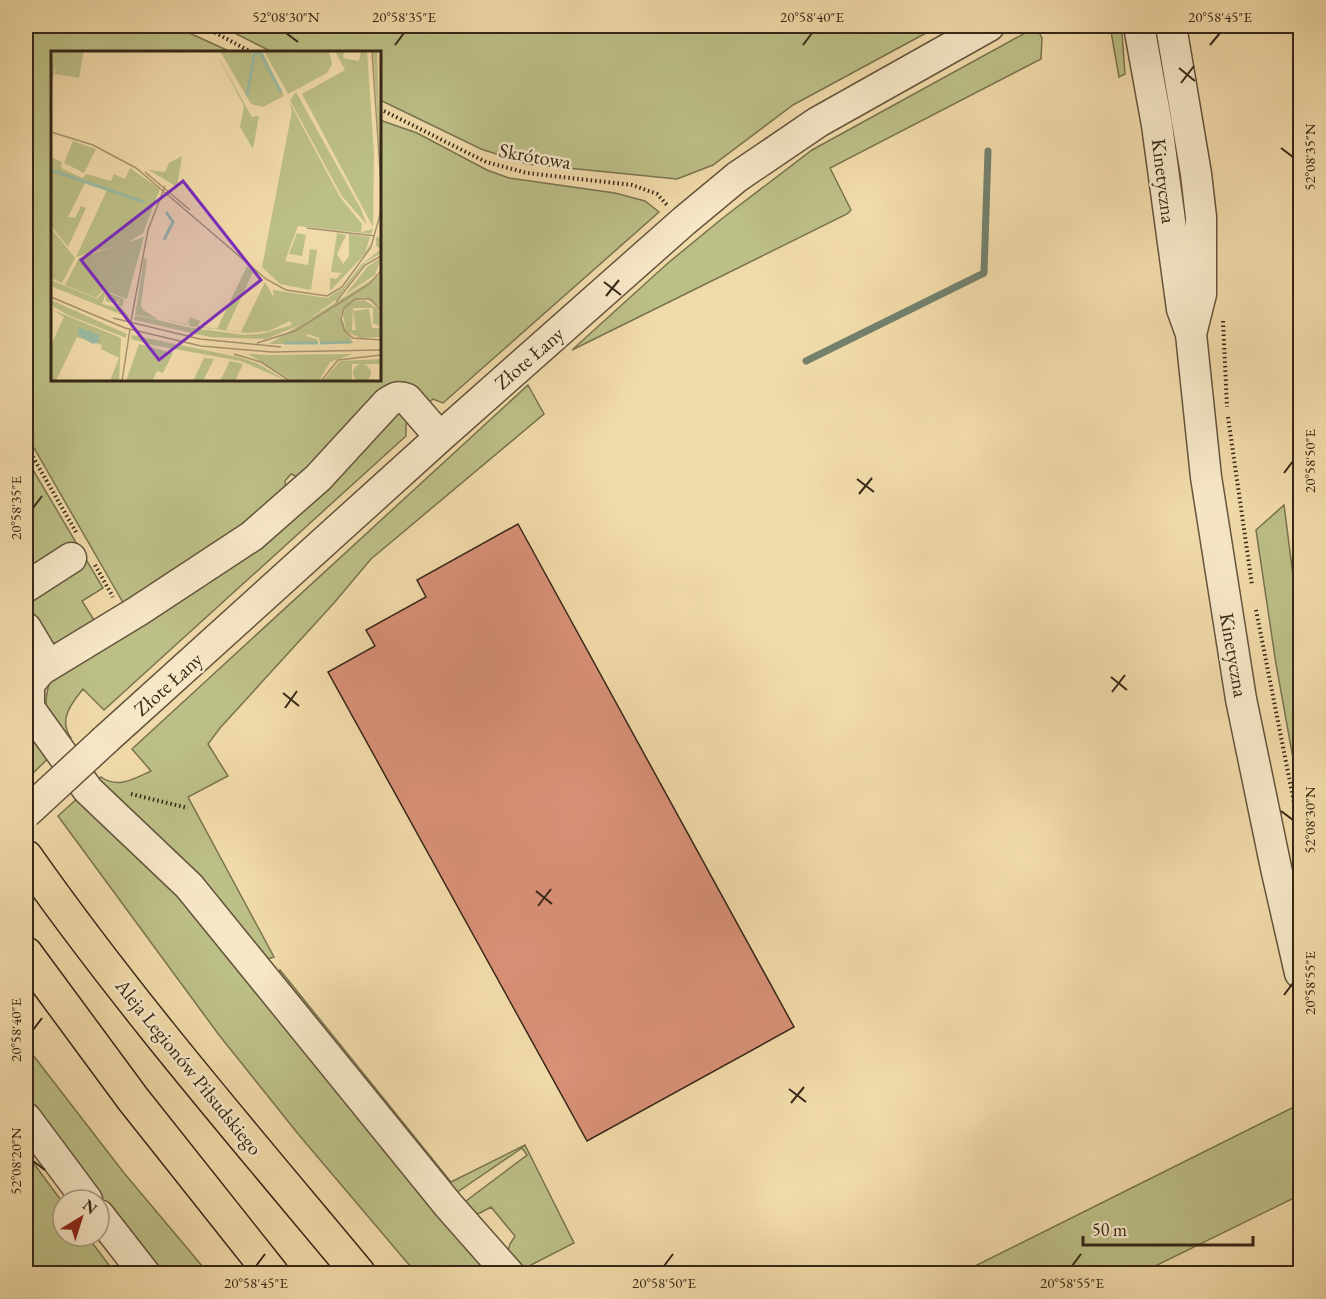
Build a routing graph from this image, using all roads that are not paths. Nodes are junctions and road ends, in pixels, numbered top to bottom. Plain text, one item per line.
1 (989, 26) edge
2 (1139, 26) edge
3 (1171, 26) edge
4 (1191, 334) junction
5 (440, 437) junction
6 (71, 558) dead end
7 (26, 587) edge
8 (26, 628) edge
9 (48, 665) junction
10 (26, 813) edge
11 (26, 857) edge
12 (26, 954) edge
13 (1300, 973) edge
14 (26, 1118) edge
15 (78, 1188) edge
16 (111, 1230) edge
17 (145, 1274) edge
18 (272, 1274) edge
19 (359, 1274) edge
20 (509, 1274) edge

1 - 5 street, Złote Łany
2 - 4 street, Kinetyczna
3 - 4 street, Kinetyczna
4 - 13 street, Kinetyczna
5 - 9 street
5 - 10 street, Złote Łany, bridge
6 - 7 street
8 - 9 street
9 - 20 street
11 - 19 highway, Aleja Legionów Piłsudskiego
12 - 18 highway
14 - 15 street
16 - 17 street

